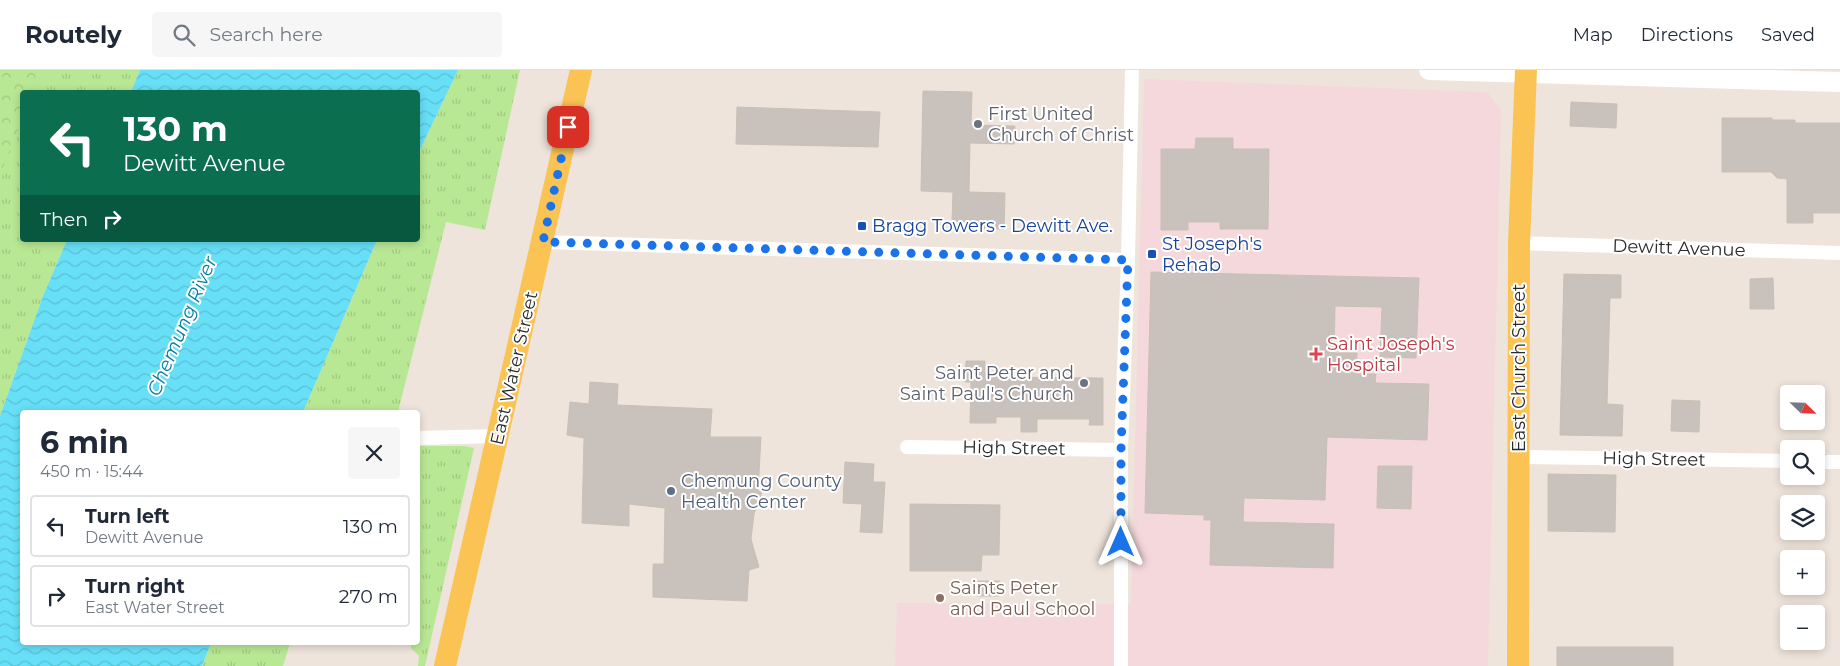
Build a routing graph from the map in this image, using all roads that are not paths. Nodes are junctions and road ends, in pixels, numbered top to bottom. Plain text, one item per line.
1 (582, 70) edge
2 (1132, 70) edge
3 (1429, 70) edge
4 (1526, 71) edge
5 (1840, 82) edge
6 (543, 242) junction
7 (1519, 243) junction
8 (1840, 253) edge
9 (1128, 260) junction
10 (498, 436) junction
11 (420, 438) edge
12 (907, 447) dead end
13 (1121, 450) junction
14 (1518, 457) junction
15 (1780, 461) edge
16 (1825, 462) edge
17 (1840, 462) edge
18 (445, 666) edge
19 (1122, 666) edge
20 (1518, 666) edge

1 - 6 main road, East Water Street
2 - 9 street
3 - 4 main road
4 - 5 main road
4 - 7 main road, East Church Street
6 - 9 street
6 - 10 main road, East Water Street
7 - 8 street, Dewitt Avenue
7 - 14 main road, East Church Street
9 - 13 street
10 - 11 street
10 - 18 main road, East Water Street
12 - 13 street, High Street
13 - 19 street
14 - 15 street, High Street
14 - 20 main road, East Church Street
16 - 17 street

